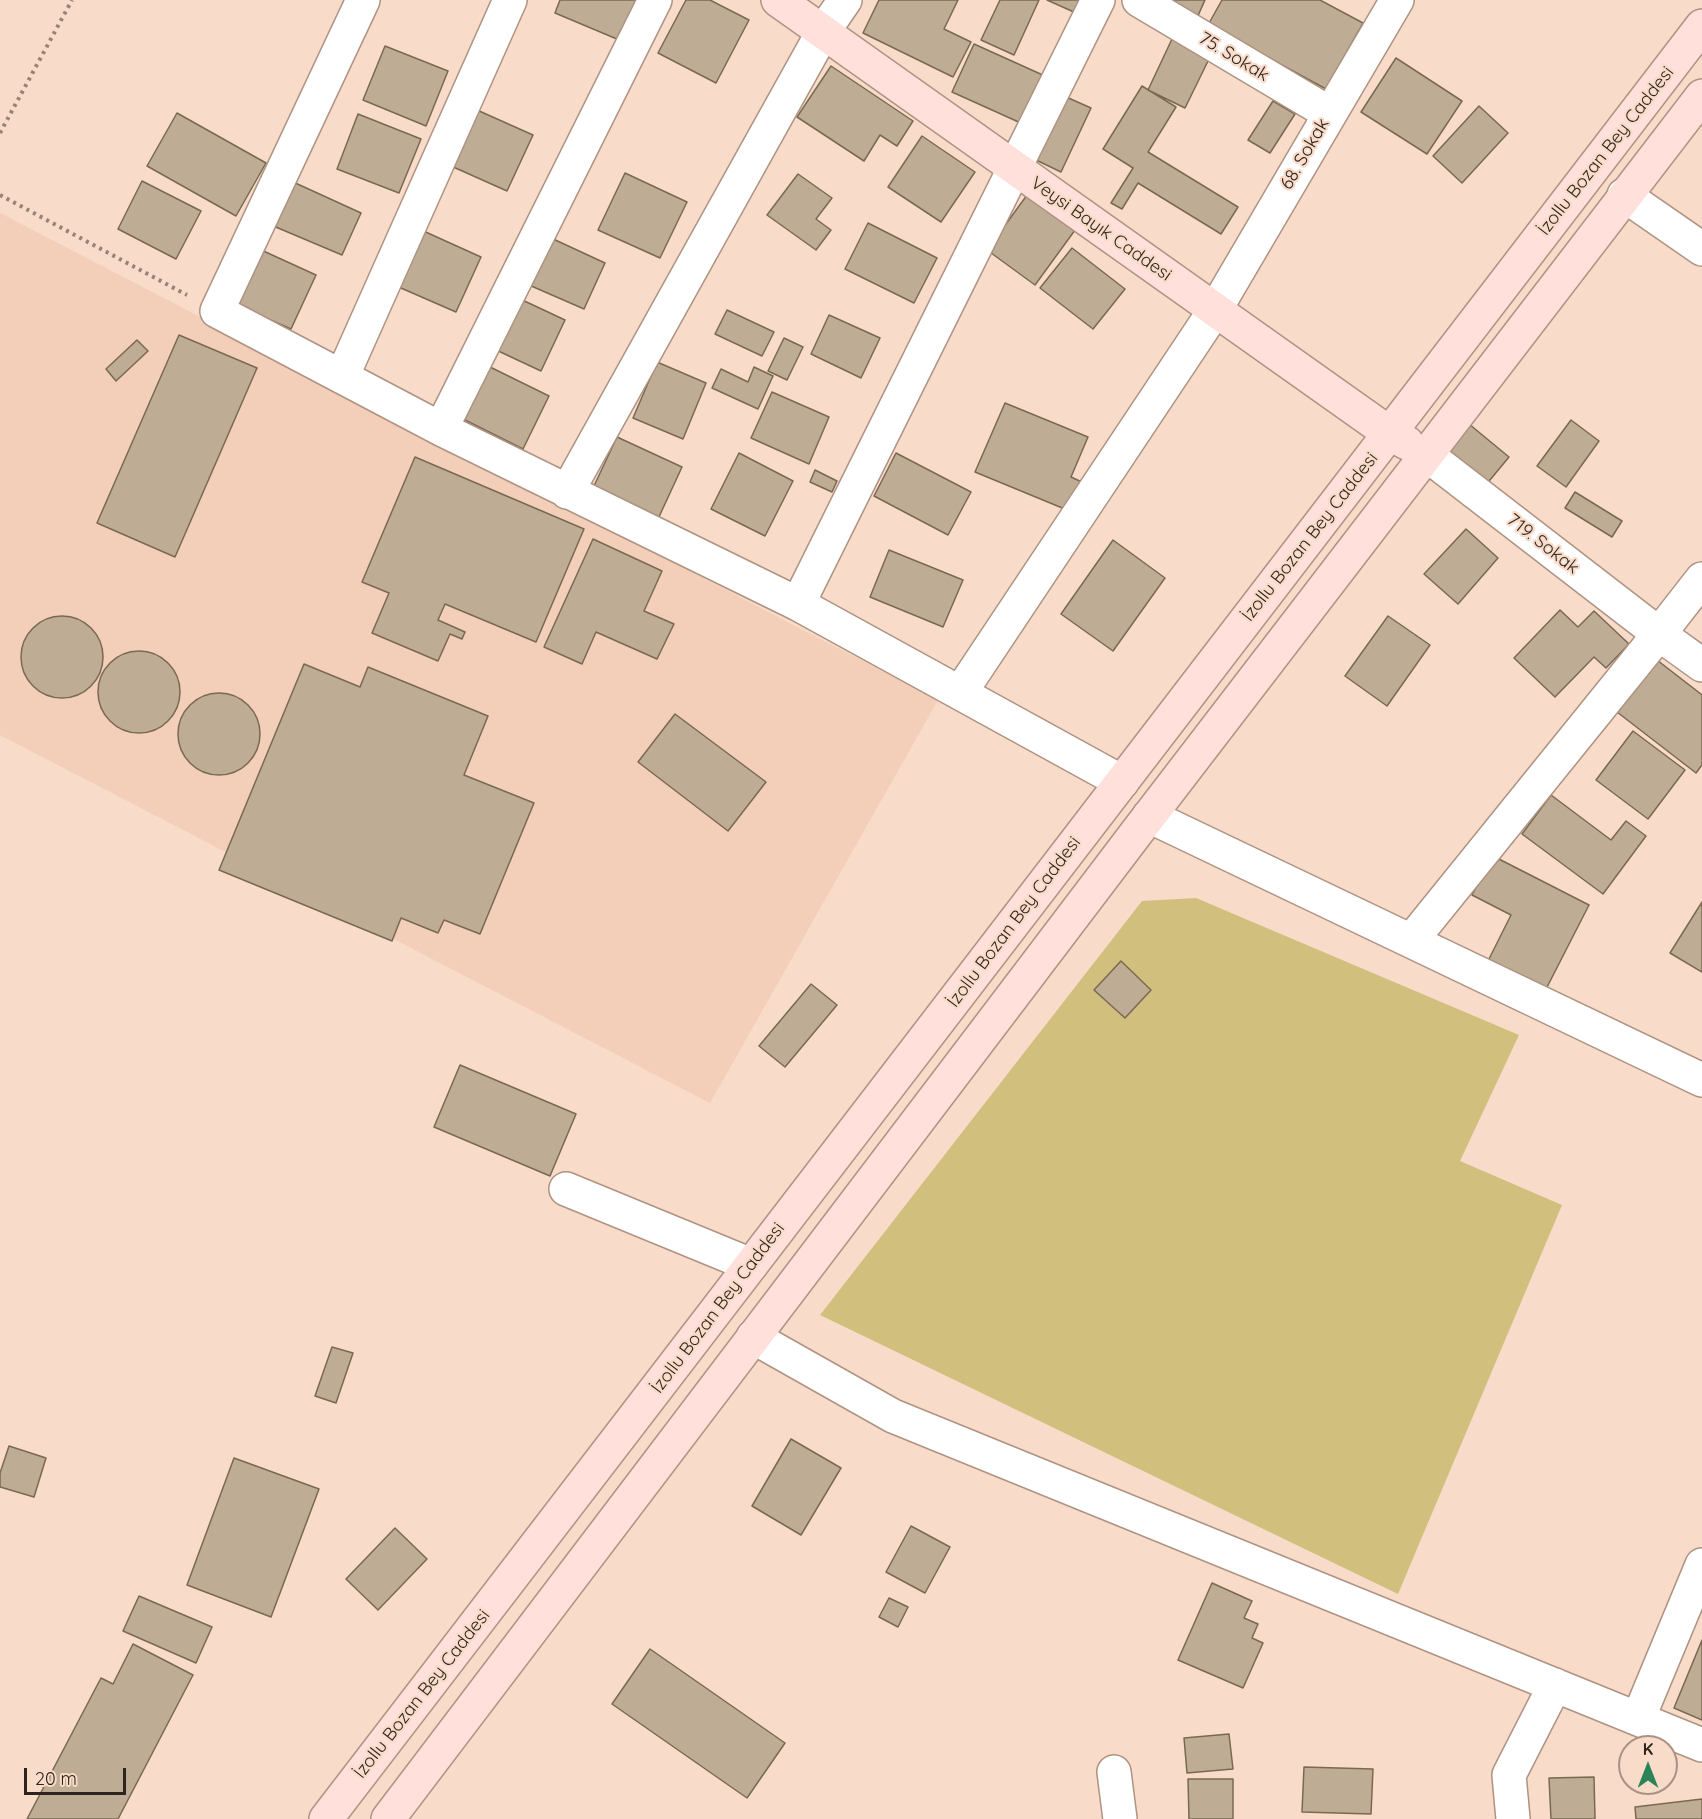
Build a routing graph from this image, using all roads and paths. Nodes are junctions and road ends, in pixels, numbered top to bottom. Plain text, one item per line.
1 (72, 0) edge
2 (363, 0) edge
3 (510, 0) edge
4 (655, 0) edge
5 (778, 0) edge
6 (845, 0) edge
7 (1098, 0) edge
8 (1139, 0) edge
9 (1397, 0) edge
10 (1702, 26) edge
11 (823, 32) junction
12 (1702, 96) edge
13 (1329, 113) junction
14 (0, 133) edge
15 (1015, 168) junction
16 (0, 195) edge
17 (1624, 195) junction
18 (1702, 249) edge
19 (1215, 310) junction
20 (217, 311) junction
21 (342, 377) junction
22 (441, 429) junction
23 (1389, 433) junction
24 (1427, 455) junction
25 (567, 492) junction
26 (1702, 579) edge
27 (798, 604) junction
28 (1659, 634) junction
29 (1702, 664) edge
30 (960, 693) junction
31 (1122, 782) junction
32 (1149, 816) junction
33 (1411, 941) junction
34 (1702, 1080) edge
35 (566, 1189) dead end
36 (751, 1265) junction
37 (753, 1337) junction
38 (1702, 1565) edge
39 (1555, 1685) junction
40 (1638, 1719) junction
41 (1702, 1745) edge
42 (1114, 1772) dead end
43 (326, 1819) edge
44 (388, 1819) edge
45 (1120, 1819) edge
46 (1513, 1819) edge

1 - 14 path
2 - 20 street
3 - 21 street
4 - 22 street
5 - 11 main road, Veysi Bayık Caddesi
6 - 11 street
7 - 15 street
8 - 13 street, 75. Sokak
9 - 13 street, 68. Sokak
10 - 23 main road, İzollu Bozan Bey Caddesi
11 - 15 main road, Veysi Bayık Caddesi
11 - 25 street
12 - 17 main road
13 - 19 street, 68. Sokak
15 - 19 main road, Veysi Bayık Caddesi
15 - 27 street
16 - 20 path
17 - 18 street
17 - 24 main road
19 - 23 main road, Veysi Bayık Caddesi
19 - 30 street, 68. Sokak
20 - 21 street
21 - 22 street
22 - 25 street
23 - 24 main road, Veysi Bayık Caddesi
23 - 31 main road, İzollu Bozan Bey Caddesi
24 - 28 street, 719. Sokak
24 - 32 main road
25 - 27 street
26 - 28 street
27 - 30 street
28 - 29 street, 719. Sokak
28 - 33 street
30 - 31 street
31 - 36 main road, İzollu Bozan Bey Caddesi
32 - 33 street
32 - 37 main road
33 - 34 street
35 - 36 street
36 - 43 main road, İzollu Bozan Bey Caddesi
37 - 39 street
37 - 44 main road
38 - 40 street
39 - 40 street
39 - 46 street
40 - 41 street
42 - 45 street

